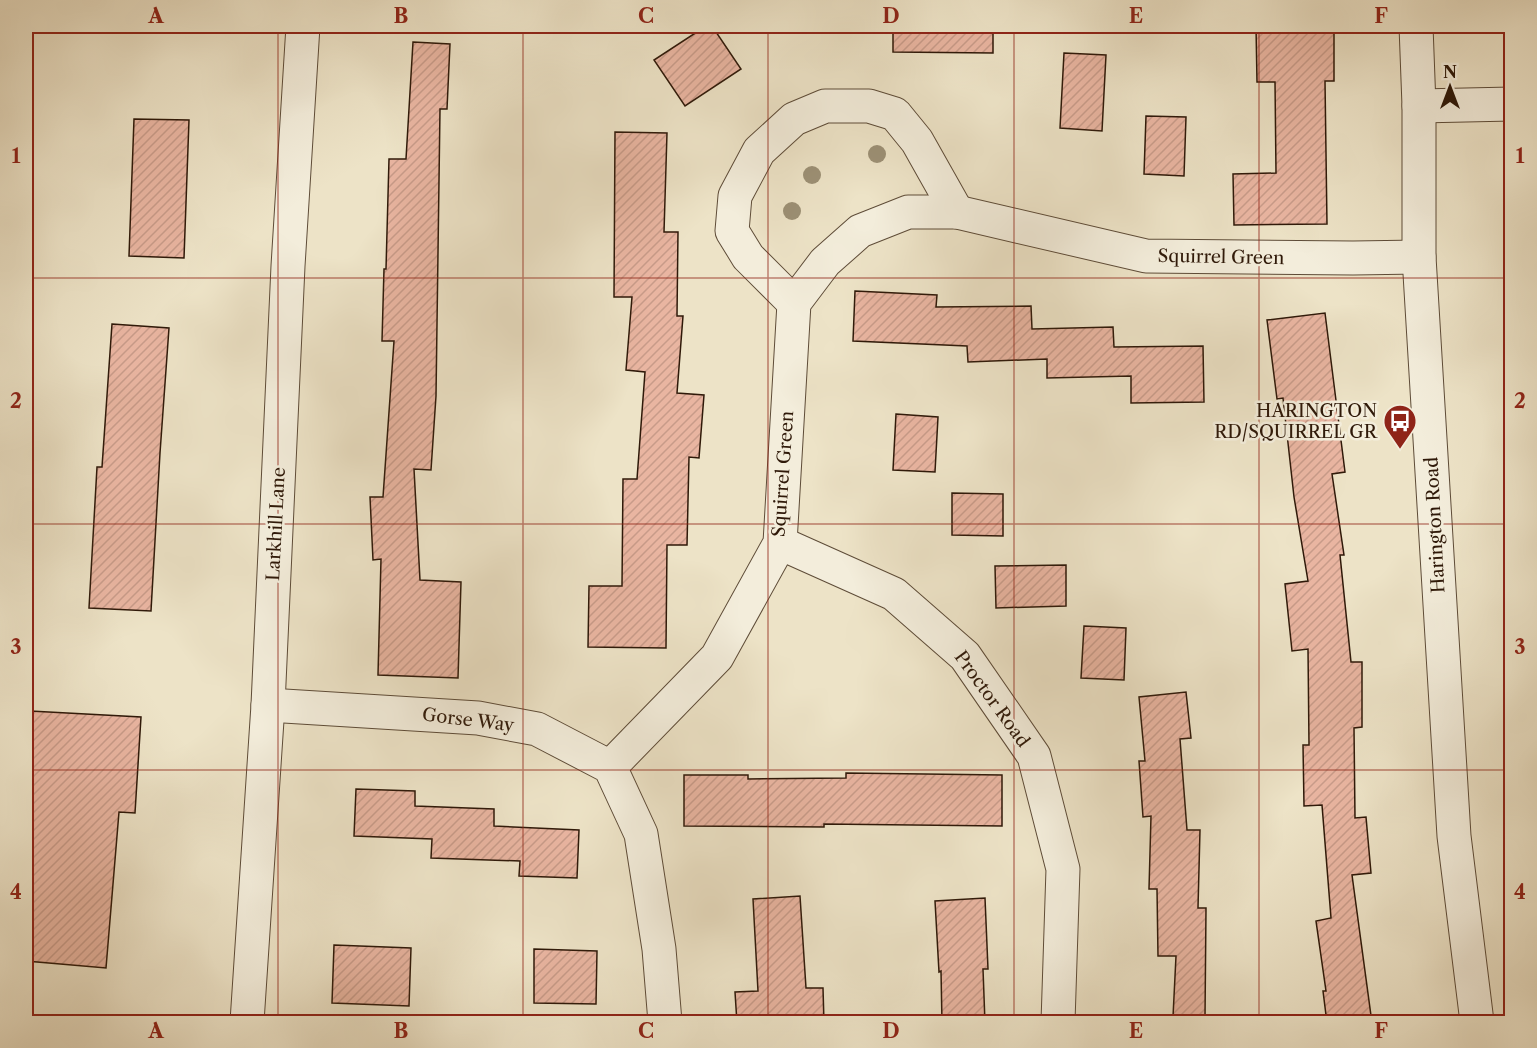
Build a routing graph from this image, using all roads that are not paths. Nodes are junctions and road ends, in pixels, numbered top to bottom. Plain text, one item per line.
1 (303, 26) edge
2 (1416, 26) edge
3 (1512, 104) edge
4 (1419, 106) junction
5 (957, 212) junction
6 (1419, 257) junction
7 (794, 303) junction
8 (780, 543) junction
9 (268, 705) junction
10 (610, 767) junction
11 (246, 1023) edge
12 (664, 1023) edge
13 (1058, 1023) edge
14 (1477, 1023) edge

1 - 9 street, Larkhill Lane
2 - 4 street, Harington Road
3 - 4 street
4 - 6 street, Harington Road
5 - 6 street, Squirrel Green
5 - 7 street, Squirrel Green
5 - 7 street
6 - 14 street, Harington Road
7 - 8 street, Squirrel Green
8 - 10 street, Squirrel Green
8 - 13 street, Proctor Road
9 - 10 street, Gorse Way
9 - 11 street, Larkhill Lane
10 - 12 street

